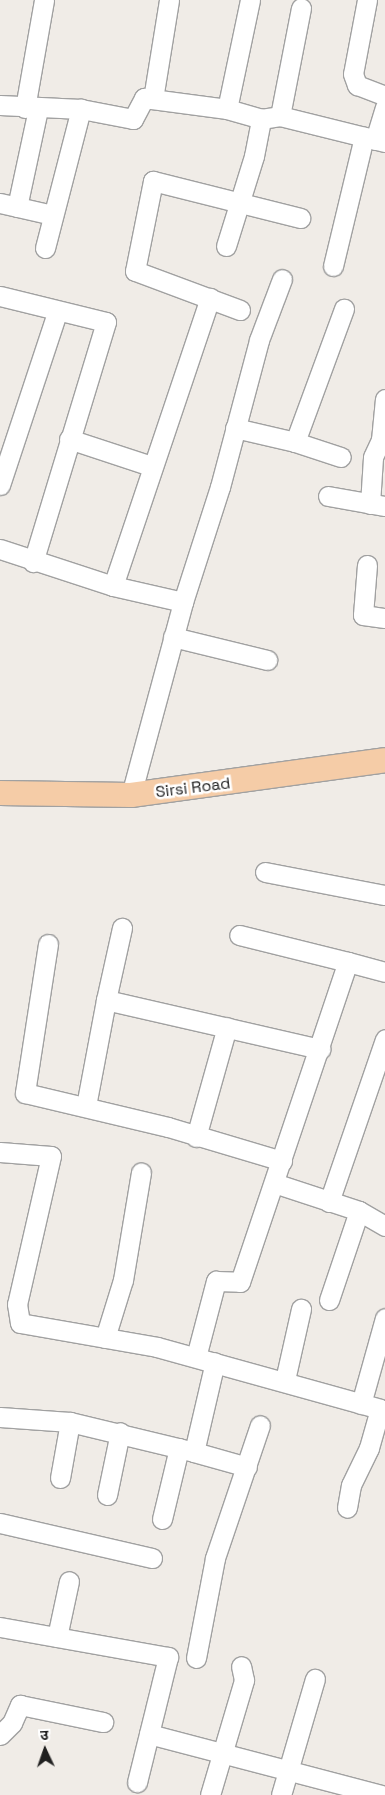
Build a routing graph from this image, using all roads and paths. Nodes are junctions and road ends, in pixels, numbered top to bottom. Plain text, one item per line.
1 (44, 0) edge
2 (169, 0) edge
3 (250, 0) edge
4 (367, 0) edge
5 (301, 8) dead end
6 (385, 96) edge
7 (153, 99) junction
8 (0, 105) edge
9 (32, 108) junction
10 (385, 108) edge
11 (81, 109) junction
12 (227, 109) junction
13 (280, 116) junction
14 (261, 119) junction
15 (375, 140) edge
16 (240, 201) junction
17 (9, 205) edge
18 (53, 215) junction
19 (300, 218) dead end
20 (226, 246) dead end
21 (45, 248) dead end
22 (333, 266) dead end
23 (282, 279) dead end
24 (0, 297) edge
25 (210, 298) junction
26 (344, 309) dead end
27 (240, 310) dead end
28 (57, 313) junction
29 (385, 399) edge
30 (235, 428) junction
31 (69, 439) junction
32 (383, 441) edge
33 (295, 442) junction
34 (341, 457) dead end
35 (152, 466) junction
36 (0, 485) edge
37 (328, 496) dead end
38 (377, 505) edge
39 (0, 549) edge
40 (33, 562) junction
41 (367, 565) dead end
42 (113, 586) junction
43 (182, 602) junction
44 (385, 618) edge
45 (173, 637) junction
46 (267, 660) dead end
47 (385, 760) edge
48 (385, 774) edge
49 (0, 793) edge
50 (132, 795) junction
51 (0, 809) edge
52 (265, 872) dead end
53 (385, 895) edge
54 (122, 928) dead end
55 (239, 935) dead end
56 (48, 944) dead end
57 (348, 962) junction
58 (385, 972) edge
59 (106, 1000) junction
60 (227, 1028) junction
61 (385, 1039) edge
62 (320, 1049) junction
63 (86, 1106) junction
64 (196, 1137) junction
65 (0, 1152) edge
66 (282, 1161) junction
67 (141, 1172) dead end
68 (274, 1183) junction
69 (329, 1202) junction
70 (359, 1210) junction
71 (385, 1226) edge
72 (329, 1300) dead end
73 (301, 1309) dead end
74 (385, 1318) edge
75 (105, 1338) junction
76 (196, 1357) junction
77 (216, 1362) junction
78 (285, 1380) junction
79 (361, 1404) junction
80 (382, 1409) edge
81 (0, 1417) edge
82 (70, 1422) junction
83 (260, 1425) dead end
84 (120, 1432) junction
85 (187, 1450) junction
86 (247, 1467) junction
87 (60, 1478) dead end
88 (107, 1495) dead end
89 (347, 1508) dead end
90 (162, 1519) dead end
91 (0, 1523) edge
92 (152, 1558) dead end
93 (70, 1581) dead end
94 (0, 1627) edge
95 (57, 1637) junction
96 (196, 1658) dead end
97 (241, 1666) dead end
98 (315, 1679) dead end
99 (103, 1722) dead end
100 (149, 1734) junction
101 (0, 1735) edge
102 (222, 1753) junction
103 (288, 1770) junction
104 (137, 1782) dead end
105 (344, 1790) edge
106 (210, 1795) edge
107 (281, 1795) edge
108 (381, 1795) edge

1 - 9 street
2 - 7 street
3 - 12 street
4 - 6 street
5 - 13 street
7 - 11 street
7 - 12 street
8 - 9 street
9 - 11 street
9 - 17 street
10 - 15 street
11 - 18 street
12 - 14 street
13 - 14 street
13 - 15 street
14 - 16 street
15 - 22 street
16 - 19 street
16 - 20 street
16 - 25 street
17 - 18 street
18 - 21 street
23 - 30 street
24 - 28 street
25 - 27 street
25 - 35 street
26 - 33 street
28 - 31 street
28 - 36 street
29 - 32 street
30 - 33 street
30 - 43 street
31 - 35 street
31 - 40 street
32 - 38 street
33 - 34 street
35 - 42 street
37 - 38 street
39 - 40 street
40 - 42 street
41 - 44 street
42 - 43 street
43 - 45 street
45 - 46 street
45 - 50 street
47 - 50 main road, Sirsi Road
48 - 51 main road, Sirsi Road
49 - 50 main road, Sirsi Road
52 - 53 street
54 - 59 street
55 - 57 street
56 - 63 street
57 - 58 street
57 - 62 street
59 - 60 street
59 - 63 street
60 - 62 street
60 - 64 street
61 - 69 street
62 - 66 street
63 - 64 street
64 - 66 street
65 - 75 street
66 - 68 street
67 - 75 street
68 - 69 street
68 - 76 street
69 - 70 street
70 - 71 street
70 - 72 street
73 - 78 street
74 - 79 street
75 - 76 street
76 - 77 street
77 - 78 street
77 - 85 street
78 - 79 street
79 - 80 street
80 - 89 street
81 - 82 street
82 - 84 street
82 - 87 street
83 - 86 street
84 - 85 street
84 - 88 street
85 - 86 street
85 - 90 street
86 - 96 street
91 - 92 street
93 - 95 street
94 - 95 street
95 - 100 street
97 - 102 street
98 - 103 street
99 - 101 street
100 - 102 street
100 - 104 street
102 - 103 street
102 - 106 street
103 - 105 street
103 - 107 street
105 - 108 street

